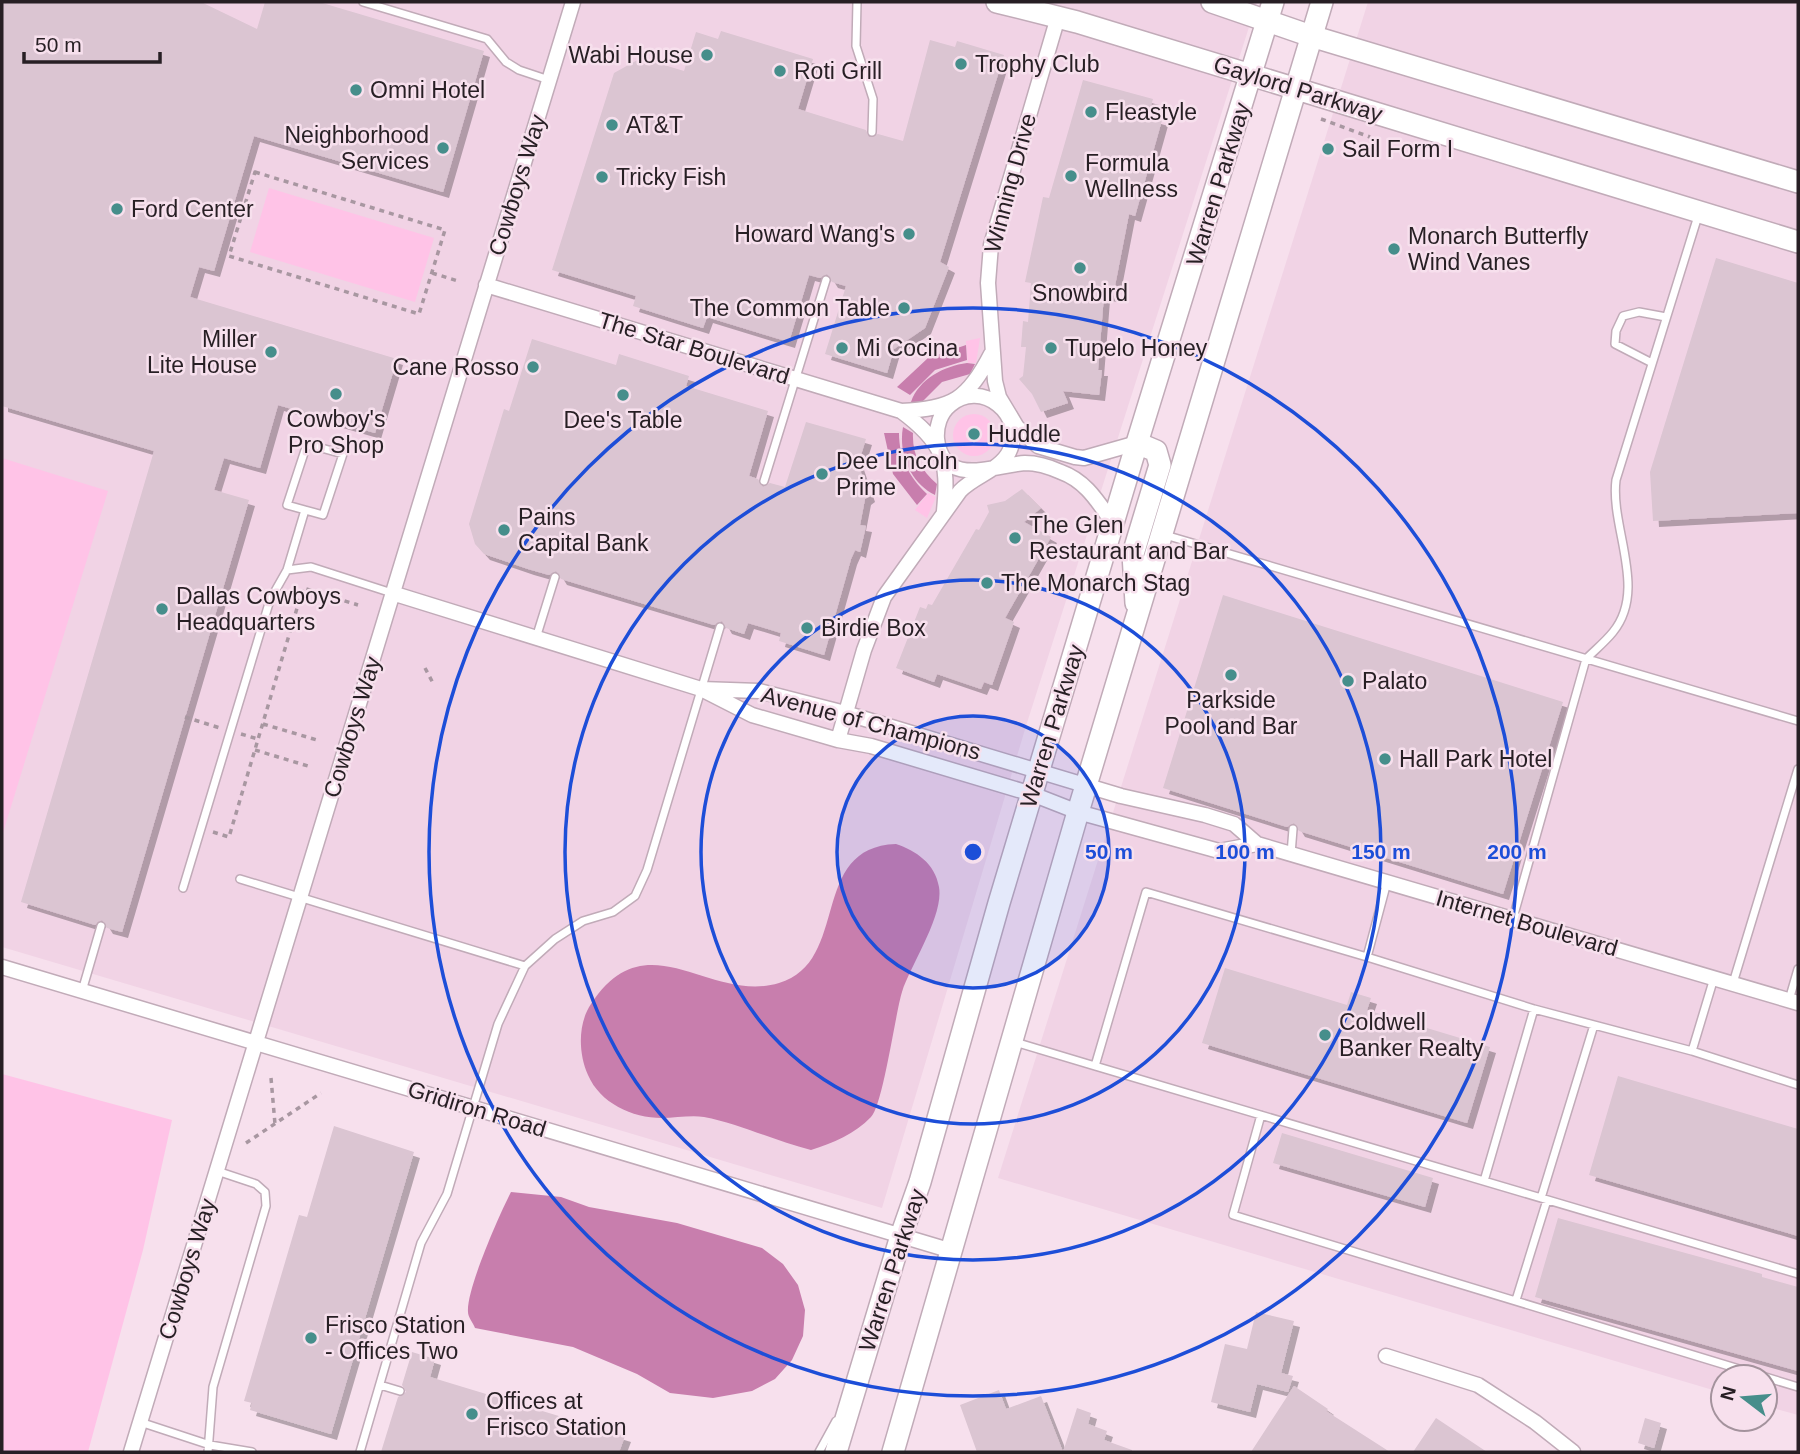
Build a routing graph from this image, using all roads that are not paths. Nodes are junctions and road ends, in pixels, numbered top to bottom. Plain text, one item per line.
1 (363, 2) edge
2 (573, 2) edge
3 (857, 2) edge
4 (997, 2) edge
5 (1212, 2) edge
6 (1322, 2) edge
7 (1271, 11) edge
8 (1058, 17) junction
9 (1311, 36) junction
10 (1252, 76) junction
11 (549, 80) junction
12 (1295, 90) junction
13 (872, 132) dead end
14 (1798, 182) edge
15 (1700, 211) junction
16 (1798, 242) edge
17 (826, 280) dead end
18 (486, 285) junction
19 (1666, 317) junction
20 (992, 353) junction
21 (1652, 363) junction
22 (795, 379) junction
23 (956, 401) junction
24 (901, 411) junction
25 (1006, 411) junction
26 (1137, 443) junction
27 (940, 450) junction
28 (1050, 450) junction
29 (1044, 466) junction
30 (990, 469) junction
31 (764, 481) dead end
32 (305, 510) junction
33 (944, 511) junction
34 (1113, 523) junction
35 (1161, 534) junction
36 (287, 570) junction
37 (555, 577) dead end
38 (392, 593) junction
39 (1137, 616) junction
40 (720, 627) dead end
41 (537, 638) junction
42 (1586, 659) junction
43 (701, 689) junction
44 (845, 713) junction
45 (1798, 721) edge
46 (838, 740) junction
47 (1798, 769) edge
48 (1039, 770) junction
49 (1086, 785) junction
50 (1032, 794) junction
51 (1078, 812) junction
52 (1293, 829) dead end
53 (1256, 844) junction
54 (1291, 854) junction
55 (240, 879) dead end
56 (1387, 882) junction
57 (183, 888) dead end
58 (300, 897) junction
59 (1513, 918) junction
60 (101, 926) dead end
61 (1367, 957) junction
62 (525, 966) junction
63 (2, 967) edge
64 (1798, 969) edge
65 (1714, 978) junction
66 (1733, 983) junction
67 (82, 991) junction
68 (1793, 1001) edge
69 (1534, 1009) junction
70 (1594, 1025) junction
71 (1012, 1041) junction
72 (256, 1043) junction
73 (1692, 1051) junction
74 (1095, 1066) junction
75 (1798, 1085) edge
76 (473, 1108) junction
77 (1261, 1115) junction
78 (217, 1171) junction
79 (1484, 1181) junction
80 (1544, 1199) junction
81 (901, 1236) junction
82 (952, 1251) junction
83 (1798, 1274) edge
84 (1516, 1300) junction
85 (1386, 1356) dead end
86 (860, 1370) junction
87 (380, 1385) junction
88 (1798, 1387) edge
89 (400, 1391) dead end
90 (140, 1422) junction
91 (209, 1449) edge
92 (133, 1452) edge
93 (252, 1452) edge
94 (360, 1452) edge
95 (819, 1452) edge
96 (836, 1452) edge
97 (893, 1452) edge
98 (1573, 1452) edge

1 - 11 lane
2 - 11 street, Cowboys Way
3 - 13 lane
4 - 8 main road, Gaylord Parkway
5 - 7 main road
6 - 9 main road, Warren Parkway
7 - 9 main road
7 - 10 main road, Warren Parkway
8 - 10 main road, Gaylord Parkway
8 - 20 street, Winning Drive
9 - 12 main road, Warren Parkway
9 - 14 main road
10 - 12 main road, Gaylord Parkway
10 - 26 main road, Warren Parkway
11 - 18 street, Cowboys Way
12 - 15 main road, Gaylord Parkway
12 - 35 main road, Warren Parkway
15 - 16 main road, Gaylord Parkway
15 - 19 lane
17 - 22 lane
18 - 22 street, The Star Boulevard
18 - 38 street, Cowboys Way
19 - 21 lane
19 - 21 lane
20 - 23 street
20 - 25 street, Winning Drive
21 - 42 lane
22 - 24 street, The Star Boulevard
22 - 31 lane
23 - 24 street, The Star Boulevard
23 - 25 street
23 - 27 street
24 - 27 street, The Star Boulevard
25 - 28 street
25 - 30 street
26 - 28 street
26 - 34 main road, Warren Parkway
26 - 39 main road
27 - 30 street
27 - 33 street
28 - 29 street
29 - 30 street
29 - 34 street
30 - 33 street
32 - 32 lane
32 - 36 lane
33 - 44 street
34 - 48 main road, Warren Parkway
35 - 39 main road, Warren Parkway
35 - 42 lane
36 - 38 lane
36 - 57 lane
37 - 41 lane
38 - 41 street, Avenue of Champions
38 - 58 street, Cowboys Way
39 - 49 main road, Warren Parkway
40 - 43 lane
41 - 43 street, Avenue of Champions
42 - 45 lane
42 - 59 lane
43 - 44 street, Avenue of Champions
43 - 46 street, Avenue of Champions
43 - 62 lane
44 - 46 street
44 - 48 street, Avenue of Champions
46 - 50 street, Avenue of Champions
47 - 66 lane
48 - 49 street, Internet Boulevard
48 - 50 main road, Warren Parkway
49 - 51 main road, Warren Parkway
49 - 53 street, Internet Boulevard
50 - 51 street, Internet Boulevard
50 - 81 main road, Warren Parkway
51 - 53 street, Internet Boulevard
51 - 71 main road, Warren Parkway
52 - 54 lane
53 - 54 street, Internet Boulevard
54 - 56 street, Internet Boulevard
55 - 58 lane
56 - 59 street, Internet Boulevard
56 - 61 lane
58 - 62 lane
58 - 72 street, Cowboys Way
59 - 65 street, Internet Boulevard
60 - 67 lane
61 - 69 lane
61 - 74 lane
62 - 76 lane
63 - 67 street, Gridiron Road
64 - 68 lane
65 - 66 street, Internet Boulevard
65 - 73 lane
66 - 68 street, Internet Boulevard
67 - 72 street, Gridiron Road
69 - 70 lane
69 - 79 lane
70 - 73 lane
70 - 80 lane
71 - 74 lane
71 - 82 main road, Warren Parkway
72 - 76 street, Gridiron Road
72 - 78 street, Cowboys Way
73 - 75 lane
74 - 77 lane
76 - 81 street, Gridiron Road
76 - 87 lane
77 - 79 lane
77 - 84 lane
78 - 90 street, Cowboys Way
78 - 91 lane
79 - 80 lane
80 - 83 lane
80 - 84 lane
81 - 82 street, Gridiron Road
81 - 86 main road, Warren Parkway
82 - 97 main road, Warren Parkway
84 - 88 lane
85 - 98 street
86 - 95 lane
86 - 96 main road, Warren Parkway
87 - 89 lane
87 - 94 lane
90 - 91 lane
90 - 92 street, Cowboys Way
91 - 93 lane

